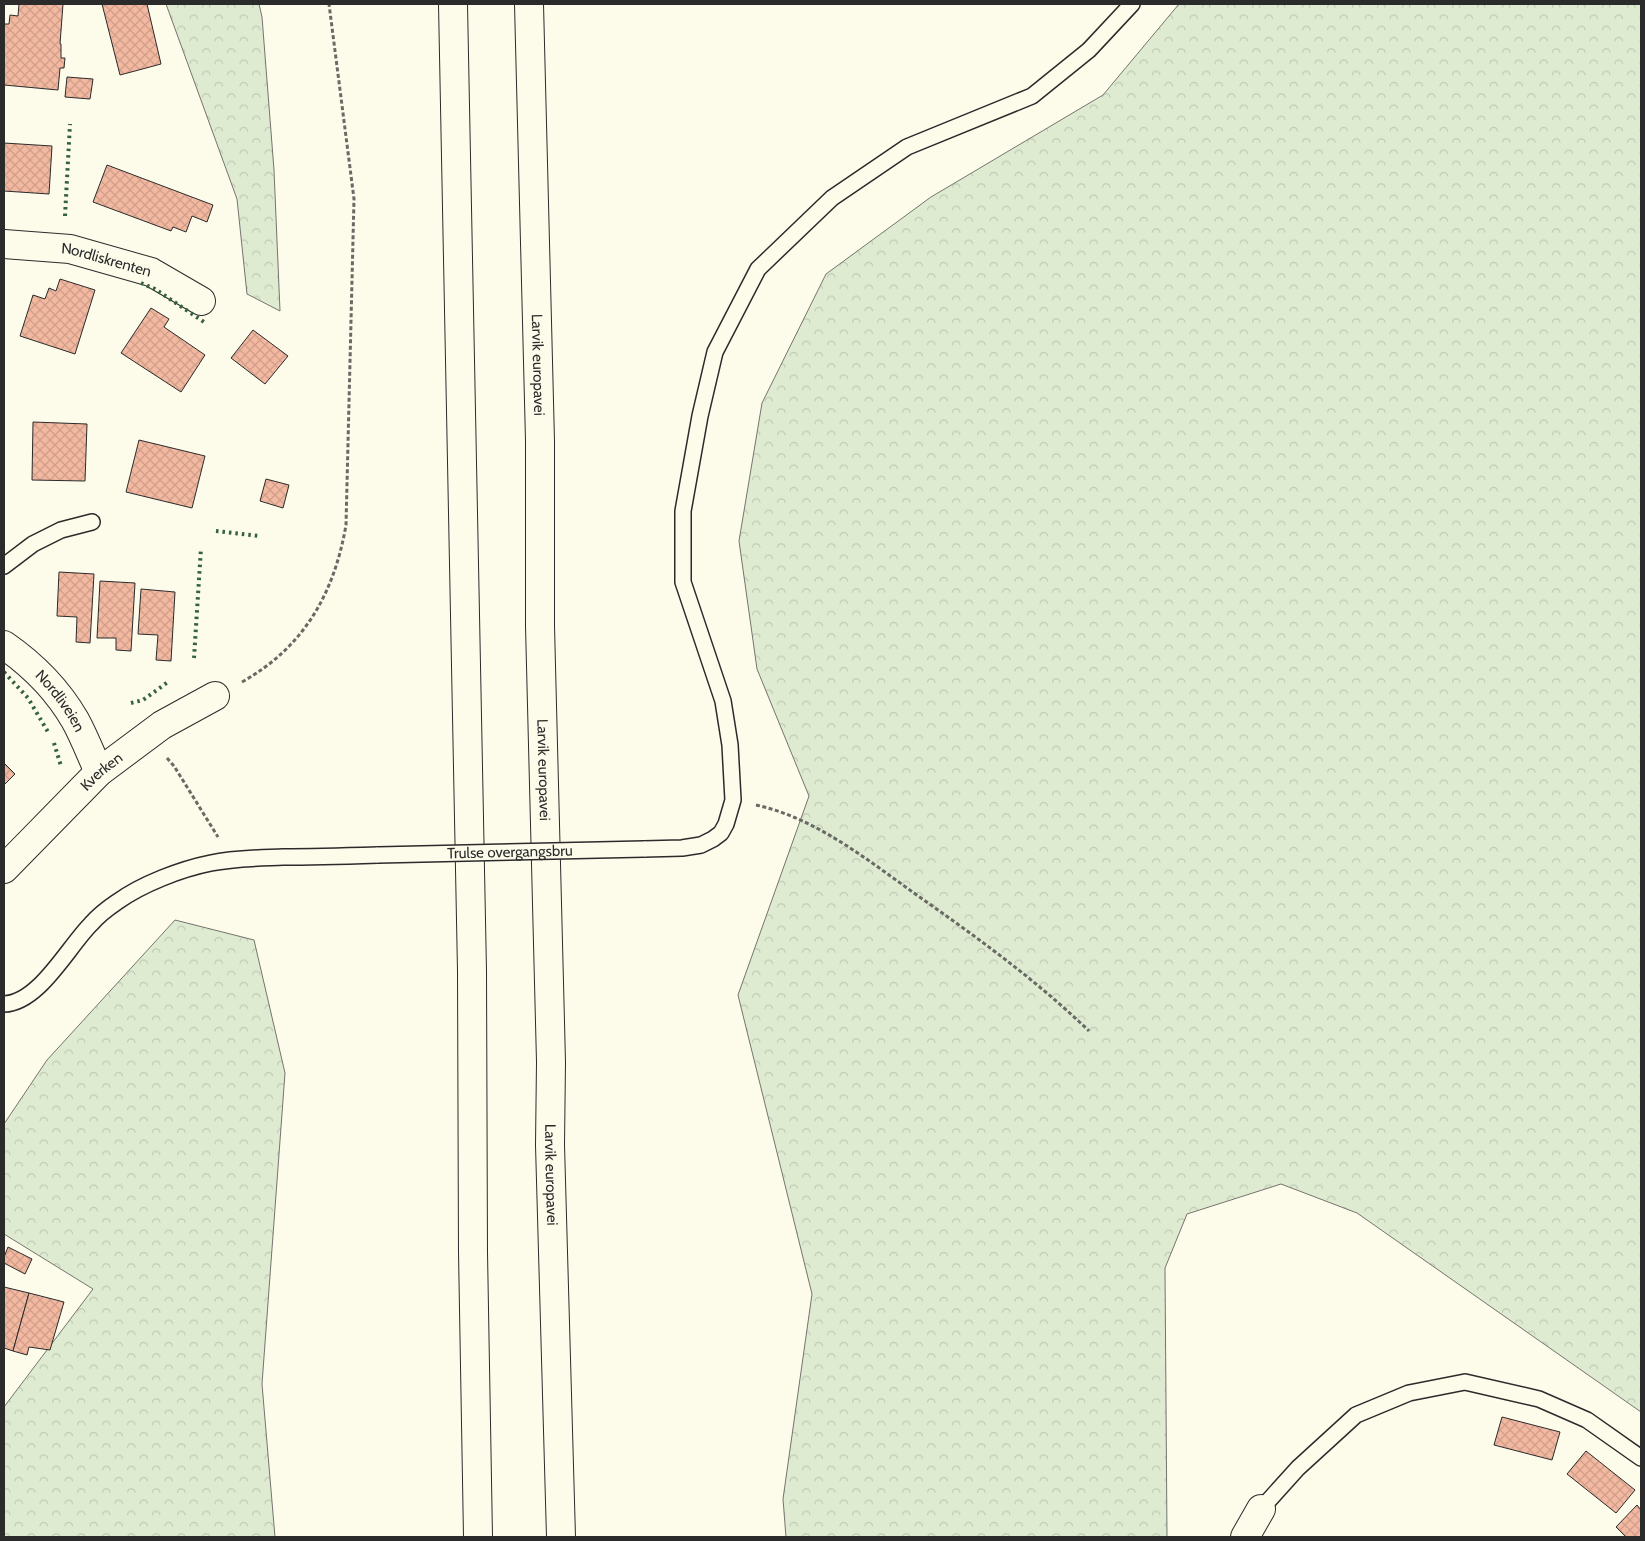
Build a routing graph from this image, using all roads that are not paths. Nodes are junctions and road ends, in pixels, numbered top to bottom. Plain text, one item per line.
1 (453, 4) edge
2 (529, 4) edge
3 (1132, 4) edge
4 (4, 244) edge
5 (202, 301) dead end
6 (92, 522) dead end
7 (4, 566) edge
8 (4, 645) edge
9 (215, 696) road end
10 (99, 772) junction
11 (4, 870) edge
12 (4, 1004) edge
13 (1641, 1458) edge
14 (1261, 1509) joint
15 (478, 1537) edge
16 (561, 1537) edge
17 (1244, 1537) edge

1 - 15 main road
2 - 16 main road, Larvik europavei
3 - 12 lane, Trulse overgangsbru, bridge
4 - 5 main road, Nordliskrenten
6 - 7 lane
8 - 10 main road, Nordliveien
9 - 10 main road, Kverken
10 - 11 main road, Kverken
13 - 14 lane
14 - 17 main road

